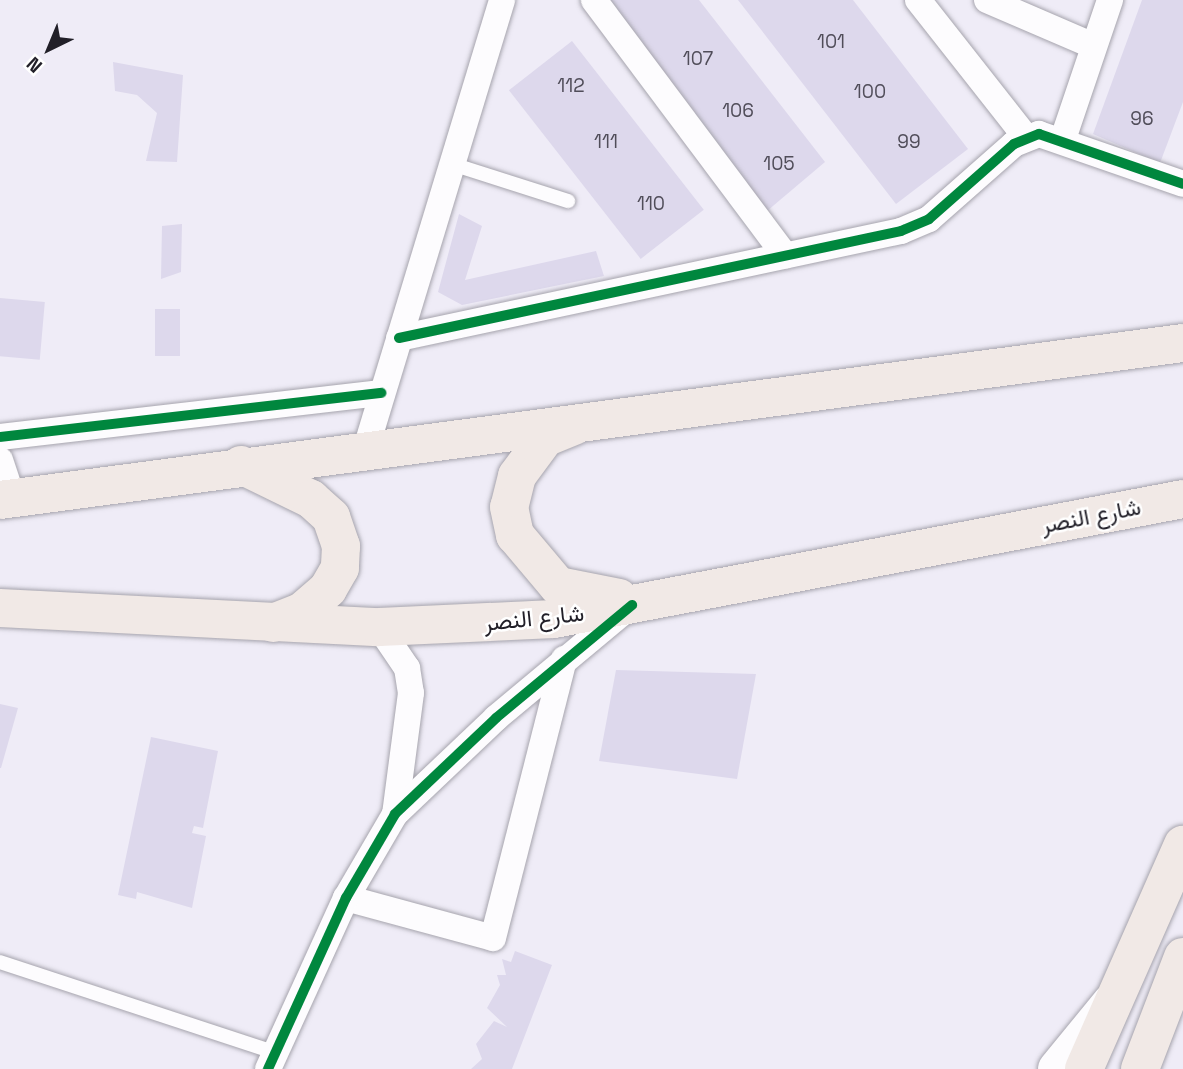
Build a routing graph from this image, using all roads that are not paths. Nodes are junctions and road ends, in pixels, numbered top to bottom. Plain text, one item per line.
1 (502, 0) edge
2 (594, 0) edge
3 (918, 0) edge
4 (987, 0) edge
5 (1110, 0) edge
6 (1094, 46) junction
7 (1026, 137) junction
8 (1063, 139) junction
9 (452, 164) junction
10 (1183, 184) edge
11 (568, 201) dead end
12 (785, 255) junction
13 (400, 338) junction
14 (1183, 343) edge
15 (381, 393) junction
16 (595, 417) junction
17 (0, 437) edge
18 (366, 448) junction
19 (0, 460) edge
20 (240, 465) junction
21 (1183, 499) edge
22 (6, 500) edge
23 (1136, 507) junction
24 (1183, 529) edge
25 (643, 603) junction
26 (0, 608) edge
27 (271, 624) junction
28 (379, 627) junction
29 (564, 659) junction
30 (395, 814) junction
31 (1183, 845) edge
32 (346, 898) junction
33 (1183, 957) edge
34 (0, 962) edge
35 (1115, 999) junction
36 (272, 1061) edge
37 (1056, 1069) edge
38 (1084, 1069) edge
39 (1140, 1069) edge

1 - 9 street
2 - 12 street
3 - 7 street
4 - 6 street
5 - 6 street
6 - 8 street
7 - 8 street
7 - 12 street
8 - 10 street
9 - 11 lane
9 - 13 street
12 - 13 street
13 - 15 street
14 - 16 main road
15 - 17 street
15 - 18 street
16 - 18 main road
16 - 25 main road
18 - 20 main road
19 - 22 street
20 - 22 main road
20 - 27 main road
21 - 23 main road, شارع النصر
23 - 24 main road
23 - 25 main road, شارع النصر
25 - 28 main road, شارع النصر
25 - 29 street
26 - 27 main road, شارع النصر
27 - 28 main road, شارع النصر
28 - 30 street
29 - 30 street
29 - 32 street
30 - 32 street
31 - 35 main road
32 - 36 street
33 - 39 main road
34 - 36 lane
35 - 37 main road
35 - 38 main road

